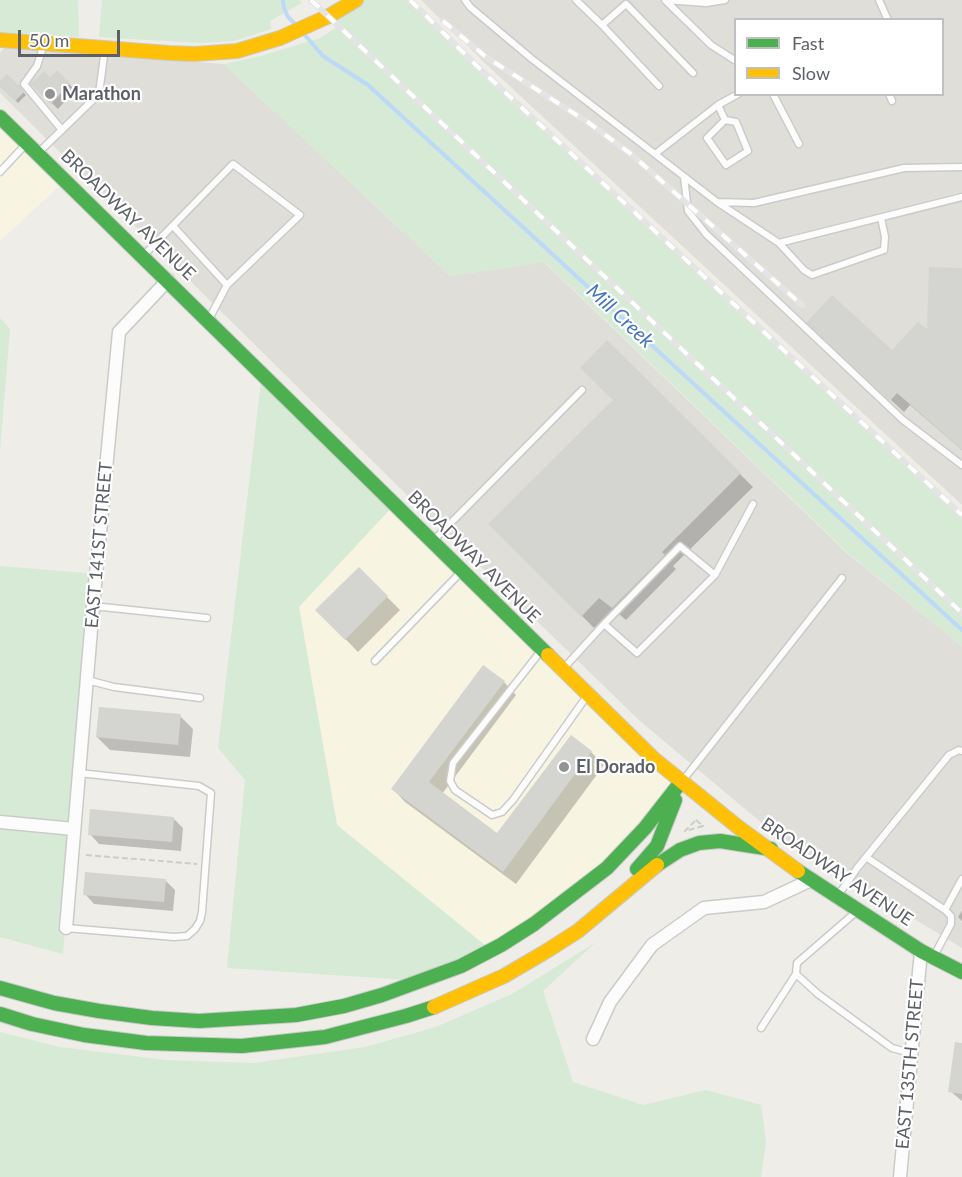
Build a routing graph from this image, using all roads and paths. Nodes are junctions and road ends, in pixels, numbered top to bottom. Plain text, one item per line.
1 (356, 0) edge
2 (465, 0) edge
3 (588, 0) edge
4 (665, 0) edge
5 (725, 0) edge
6 (879, 0) edge
7 (579, 2) edge
8 (628, 2) edge
9 (887, 18) edge
10 (602, 25) junction
11 (0, 40) edge
12 (44, 43) junction
13 (105, 48) junction
14 (734, 60) edge
15 (693, 74) dead end
16 (659, 87) dead end
17 (734, 96) edge
18 (774, 96) edge
19 (718, 105) junction
20 (0, 117) edge
21 (725, 120) junction
22 (62, 130) junction
23 (28, 142) junction
24 (799, 144) dead end
25 (38, 153) junction
26 (655, 154) junction
27 (962, 167) edge
28 (0, 172) edge
29 (684, 177) junction
30 (962, 197) edge
31 (717, 202) junction
32 (881, 218) junction
33 (173, 226) junction
34 (779, 243) junction
35 (143, 256) junction
36 (168, 280) junction
37 (227, 285) junction
38 (208, 320) junction
39 (582, 390) dead end
40 (962, 465) edge
41 (753, 504) dead end
42 (433, 542) junction
43 (463, 571) junction
44 (715, 575) junction
45 (842, 578) dead end
46 (93, 606) junction
47 (207, 618) dead end
48 (604, 624) junction
49 (542, 649) junction
50 (375, 661) dead end
51 (562, 669) junction
52 (87, 680) junction
53 (588, 694) junction
54 (200, 698) dead end
55 (962, 751) edge
56 (79, 773) junction
57 (681, 782) junction
58 (0, 822) edge
59 (74, 829) junction
60 (771, 849) junction
61 (72, 854) junction
62 (866, 857) junction
63 (205, 865) junction
64 (962, 879) edge
65 (811, 880) junction
66 (837, 897) junction
67 (614, 900) junction
68 (945, 910) junction
69 (858, 911) junction
70 (66, 928) joint
71 (921, 951) junction
72 (934, 958) junction
73 (962, 972) edge
74 (796, 974) junction
75 (0, 988) edge
76 (0, 1014) edge
77 (761, 1028) dead end
78 (593, 1039) dead end
79 (911, 1053) junction
80 (900, 1177) edge

1 - 13 main road
2 - 26 lane
3 - 7 lane
4 - 5 lane
4 - 14 lane
6 - 9 lane
7 - 10 lane
8 - 10 lane
8 - 15 lane
10 - 16 lane
11 - 12 main road
12 - 13 main road
12 - 22 lane
13 - 22 lane
17 - 19 lane
18 - 24 lane
19 - 21 lane
19 - 26 lane
20 - 23 main road, BROADWAY AVENUE
21 - 21 lane
22 - 25 lane
23 - 25 main road, BROADWAY AVENUE
23 - 28 lane
25 - 35 main road, BROADWAY AVENUE
26 - 29 lane
27 - 31 lane
29 - 31 lane
29 - 40 lane
30 - 32 lane
31 - 34 lane
32 - 34 lane
32 - 34 lane
33 - 35 lane
33 - 37 lane
33 - 37 lane
35 - 36 main road, BROADWAY AVENUE
36 - 38 main road, BROADWAY AVENUE
36 - 46 street, EAST 141ST STREET
37 - 38 lane
38 - 42 main road, BROADWAY AVENUE
39 - 42 lane
41 - 44 lane
42 - 43 main road, BROADWAY AVENUE
43 - 49 main road, BROADWAY AVENUE
43 - 50 lane
44 - 48 lane
44 - 48 lane
45 - 57 lane
46 - 47 lane
46 - 52 street, EAST 141ST STREET
48 - 51 lane
49 - 51 main road, BROADWAY AVENUE
49 - 53 lane
51 - 53 main road, BROADWAY AVENUE
52 - 54 lane
52 - 56 street, EAST 141ST STREET
53 - 57 main road, BROADWAY AVENUE
55 - 62 lane
56 - 59 street, EAST 141ST STREET
56 - 63 lane
57 - 60 main road, BROADWAY AVENUE
57 - 67 main road
57 - 75 main road
58 - 59 street
59 - 61 street, EAST 141ST STREET
60 - 65 main road, BROADWAY AVENUE
60 - 67 main road
61 - 63 path
61 - 70 street, EAST 141ST STREET
62 - 66 lane
62 - 68 lane
63 - 70 lane
64 - 68 lane
65 - 66 main road, BROADWAY AVENUE
65 - 78 street
66 - 69 main road, BROADWAY AVENUE
67 - 76 main road
68 - 72 lane
69 - 71 main road, BROADWAY AVENUE
69 - 74 lane
71 - 72 main road, BROADWAY AVENUE
71 - 79 street, EAST 135TH STREET
72 - 73 main road, BROADWAY AVENUE
74 - 77 lane
74 - 79 lane
79 - 80 street, EAST 135TH STREET

